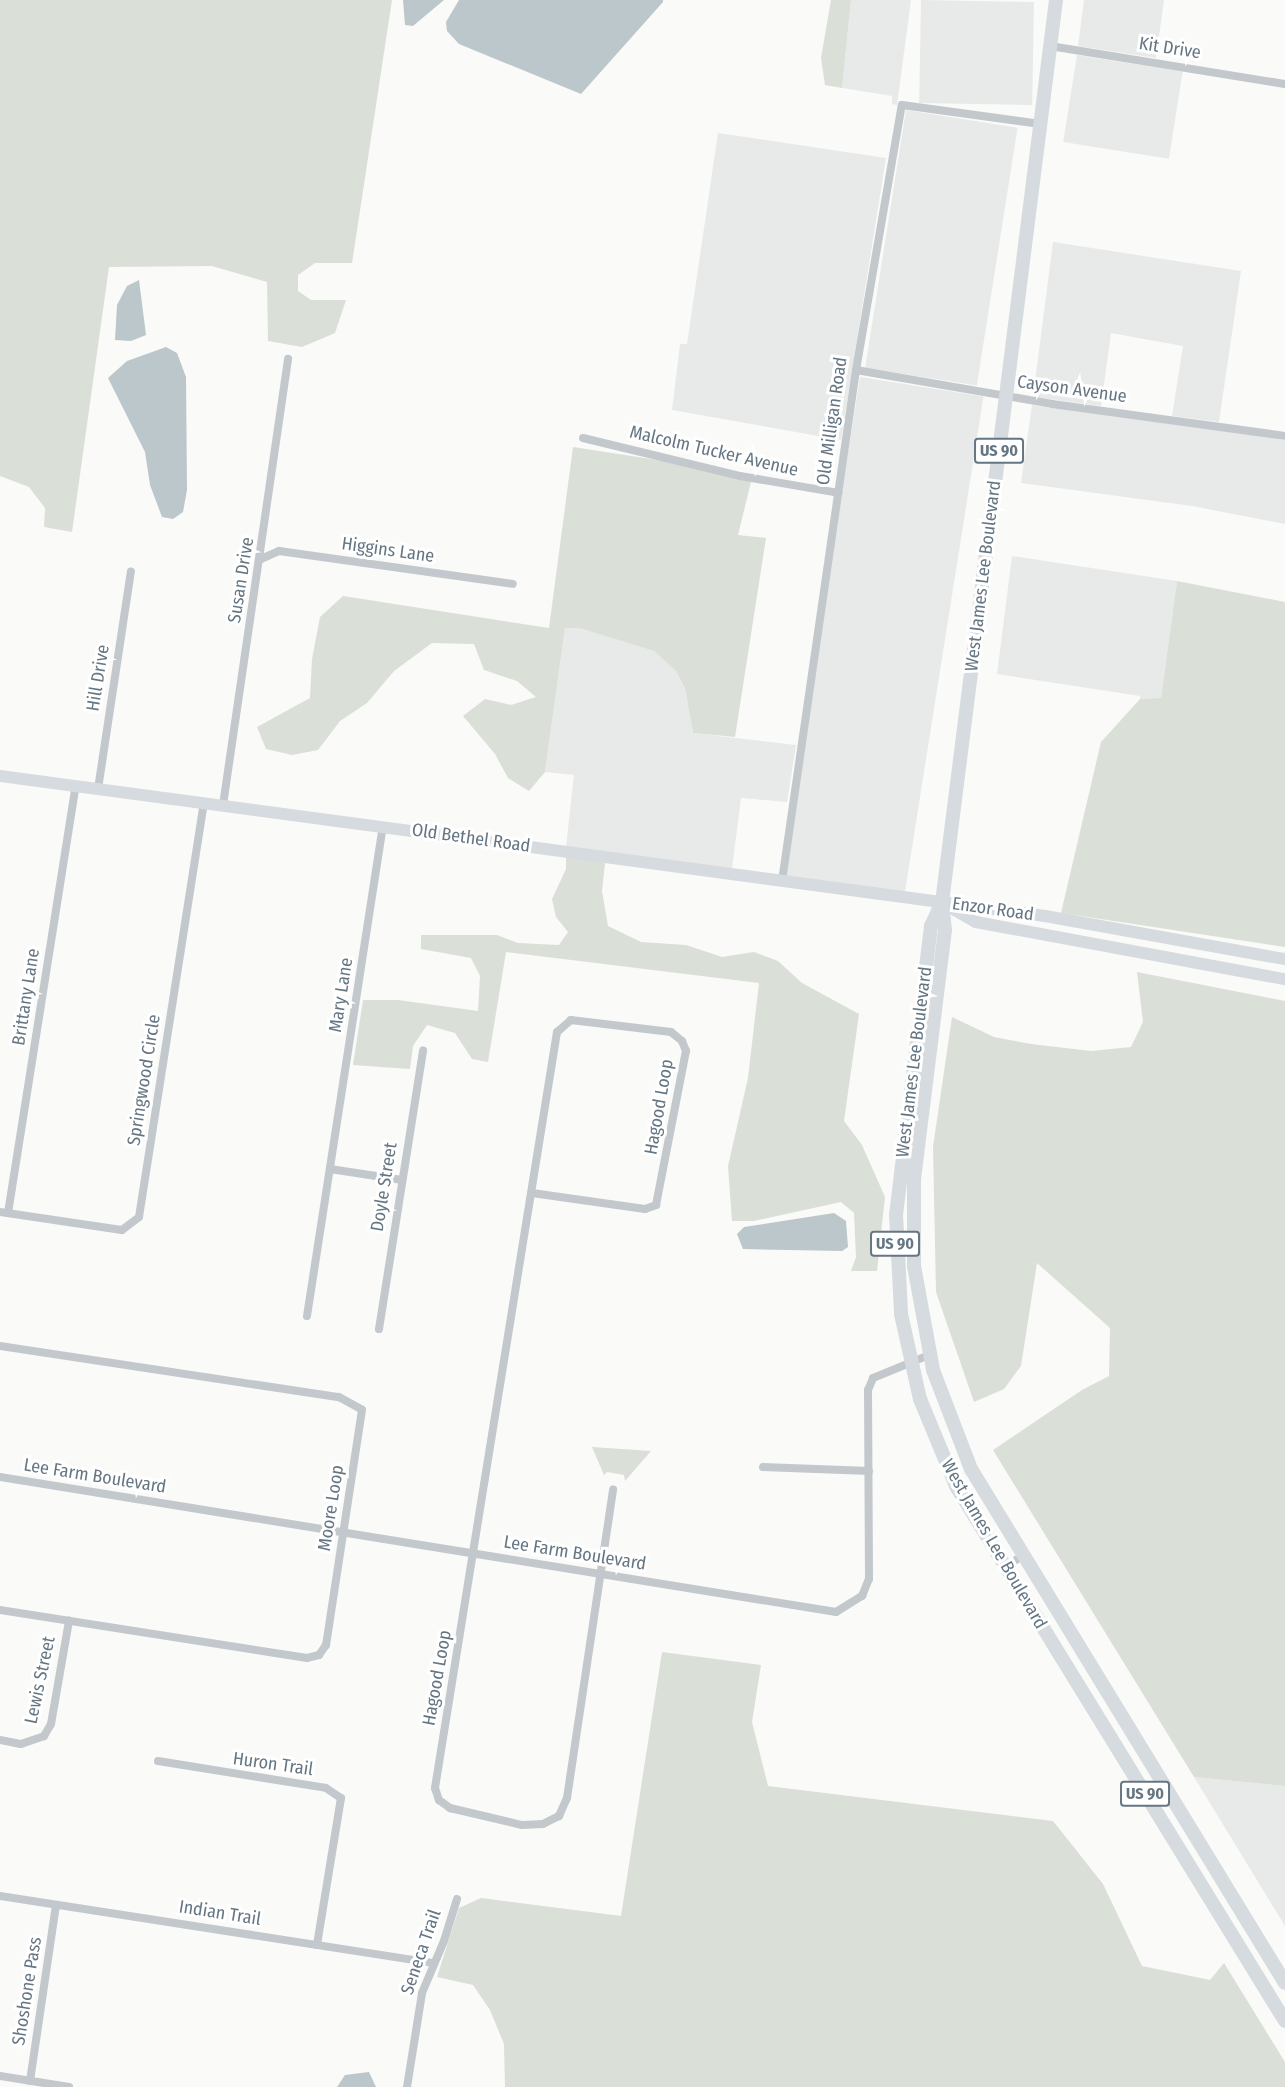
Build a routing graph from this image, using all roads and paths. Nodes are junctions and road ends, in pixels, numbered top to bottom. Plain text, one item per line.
1 (1056, 0) edge
2 (1050, 46) junction
3 (1285, 84) edge
4 (1041, 124) junction
5 (288, 359) dead end
6 (856, 370) junction
7 (1006, 396) junction
8 (1285, 436) edge
9 (583, 438) dead end
10 (838, 493) junction
11 (261, 559) junction
12 (131, 571) dead end
13 (513, 584) dead end
14 (0, 776) edge
15 (75, 786) junction
16 (98, 789) junction
17 (204, 803) junction
18 (223, 805) junction
19 (383, 826) junction
20 (782, 881) junction
21 (942, 902) junction
22 (1285, 959) edge
23 (1285, 979) edge
24 (423, 1050) dead end
25 (330, 1169) junction
26 (402, 1180) junction
27 (532, 1193) junction
28 (4, 1212) edge
29 (307, 1316) dead end
30 (379, 1329) dead end
31 (0, 1346) edge
32 (929, 1355) junction
33 (910, 1362) junction
34 (763, 1467) dead end
35 (868, 1471) junction
36 (0, 1477) edge
37 (613, 1489) dead end
38 (344, 1533) junction
39 (475, 1554) junction
40 (1023, 1556) junction
41 (1005, 1566) junction
42 (602, 1575) junction
43 (0, 1610) edge
44 (69, 1621) junction
45 (0, 1740) edge
46 (158, 1761) dead end
47 (0, 1896) edge
48 (456, 1899) dead end
49 (56, 1905) junction
50 (317, 1945) junction
51 (434, 1963) junction
52 (1285, 1983) edge
53 (1285, 2021) edge
54 (0, 2076) edge
55 (30, 2081) junction
56 (69, 2087) edge
57 (407, 2087) edge

1 - 2 main road, West James Lee Boulevard / US 90
2 - 3 street, Kit Drive
2 - 4 main road, West James Lee Boulevard / US 90
4 - 6 street, Old Milligan Road
4 - 7 main road, West James Lee Boulevard / US 90
5 - 11 street, Susan Drive
6 - 7 street, Cayson Avenue
6 - 10 street, Old Milligan Road
7 - 8 street, Cayson Avenue
7 - 21 main road, West James Lee Boulevard / US 90
9 - 10 street, Malcolm Tucker Avenue
10 - 20 street, Old Milligan Road
11 - 13 street, Higgins Lane
11 - 18 street, Susan Drive
12 - 16 street, Hill Drive
14 - 15 street, Old Bethel Road
15 - 16 street, Old Bethel Road
15 - 28 street, Brittany Lane
16 - 17 street, Old Bethel Road
17 - 18 street, Old Bethel Road
17 - 28 street, Springwood Circle
18 - 19 street, Old Bethel Road
19 - 20 street, Old Bethel Road
19 - 25 street, Mary Lane
20 - 21 street, Old Bethel Road
21 - 22 street, Enzor Road
21 - 23 street, Enzor Road
21 - 32 main road, West James Lee Boulevard / US 90
21 - 33 main road, West James Lee Boulevard / US 90
24 - 26 street, Doyle Street
25 - 26 street
25 - 29 street, Mary Lane
26 - 30 street, Doyle Street
27 - 27 street, Hagood Loop
27 - 39 street, Hagood Loop
31 - 38 street, Moore Loop
32 - 33 street, Lee Farm Boulevard
32 - 40 main road, West James Lee Boulevard / US 90
33 - 35 street, Lee Farm Boulevard
33 - 41 main road, West James Lee Boulevard / US 90
34 - 35 street
35 - 42 street, Lee Farm Boulevard
36 - 38 street, Lee Farm Boulevard
37 - 42 street
38 - 39 street, Lee Farm Boulevard
38 - 44 street, Moore Loop
39 - 42 street, Lee Farm Boulevard
39 - 42 street, Hagood Loop
40 - 41 street
40 - 52 main road, West James Lee Boulevard / US 90
41 - 53 main road, West James Lee Boulevard / US 90
43 - 44 street, Moore Loop
44 - 45 street, Lewis Street
46 - 50 street, Huron Trail
47 - 49 street, Indian Trail
48 - 51 street, Seneca Trail
49 - 50 street, Indian Trail
49 - 55 street, Shoshone Pass
50 - 51 street, Indian Trail
51 - 57 street, Seneca Trail
54 - 55 street
55 - 56 street

